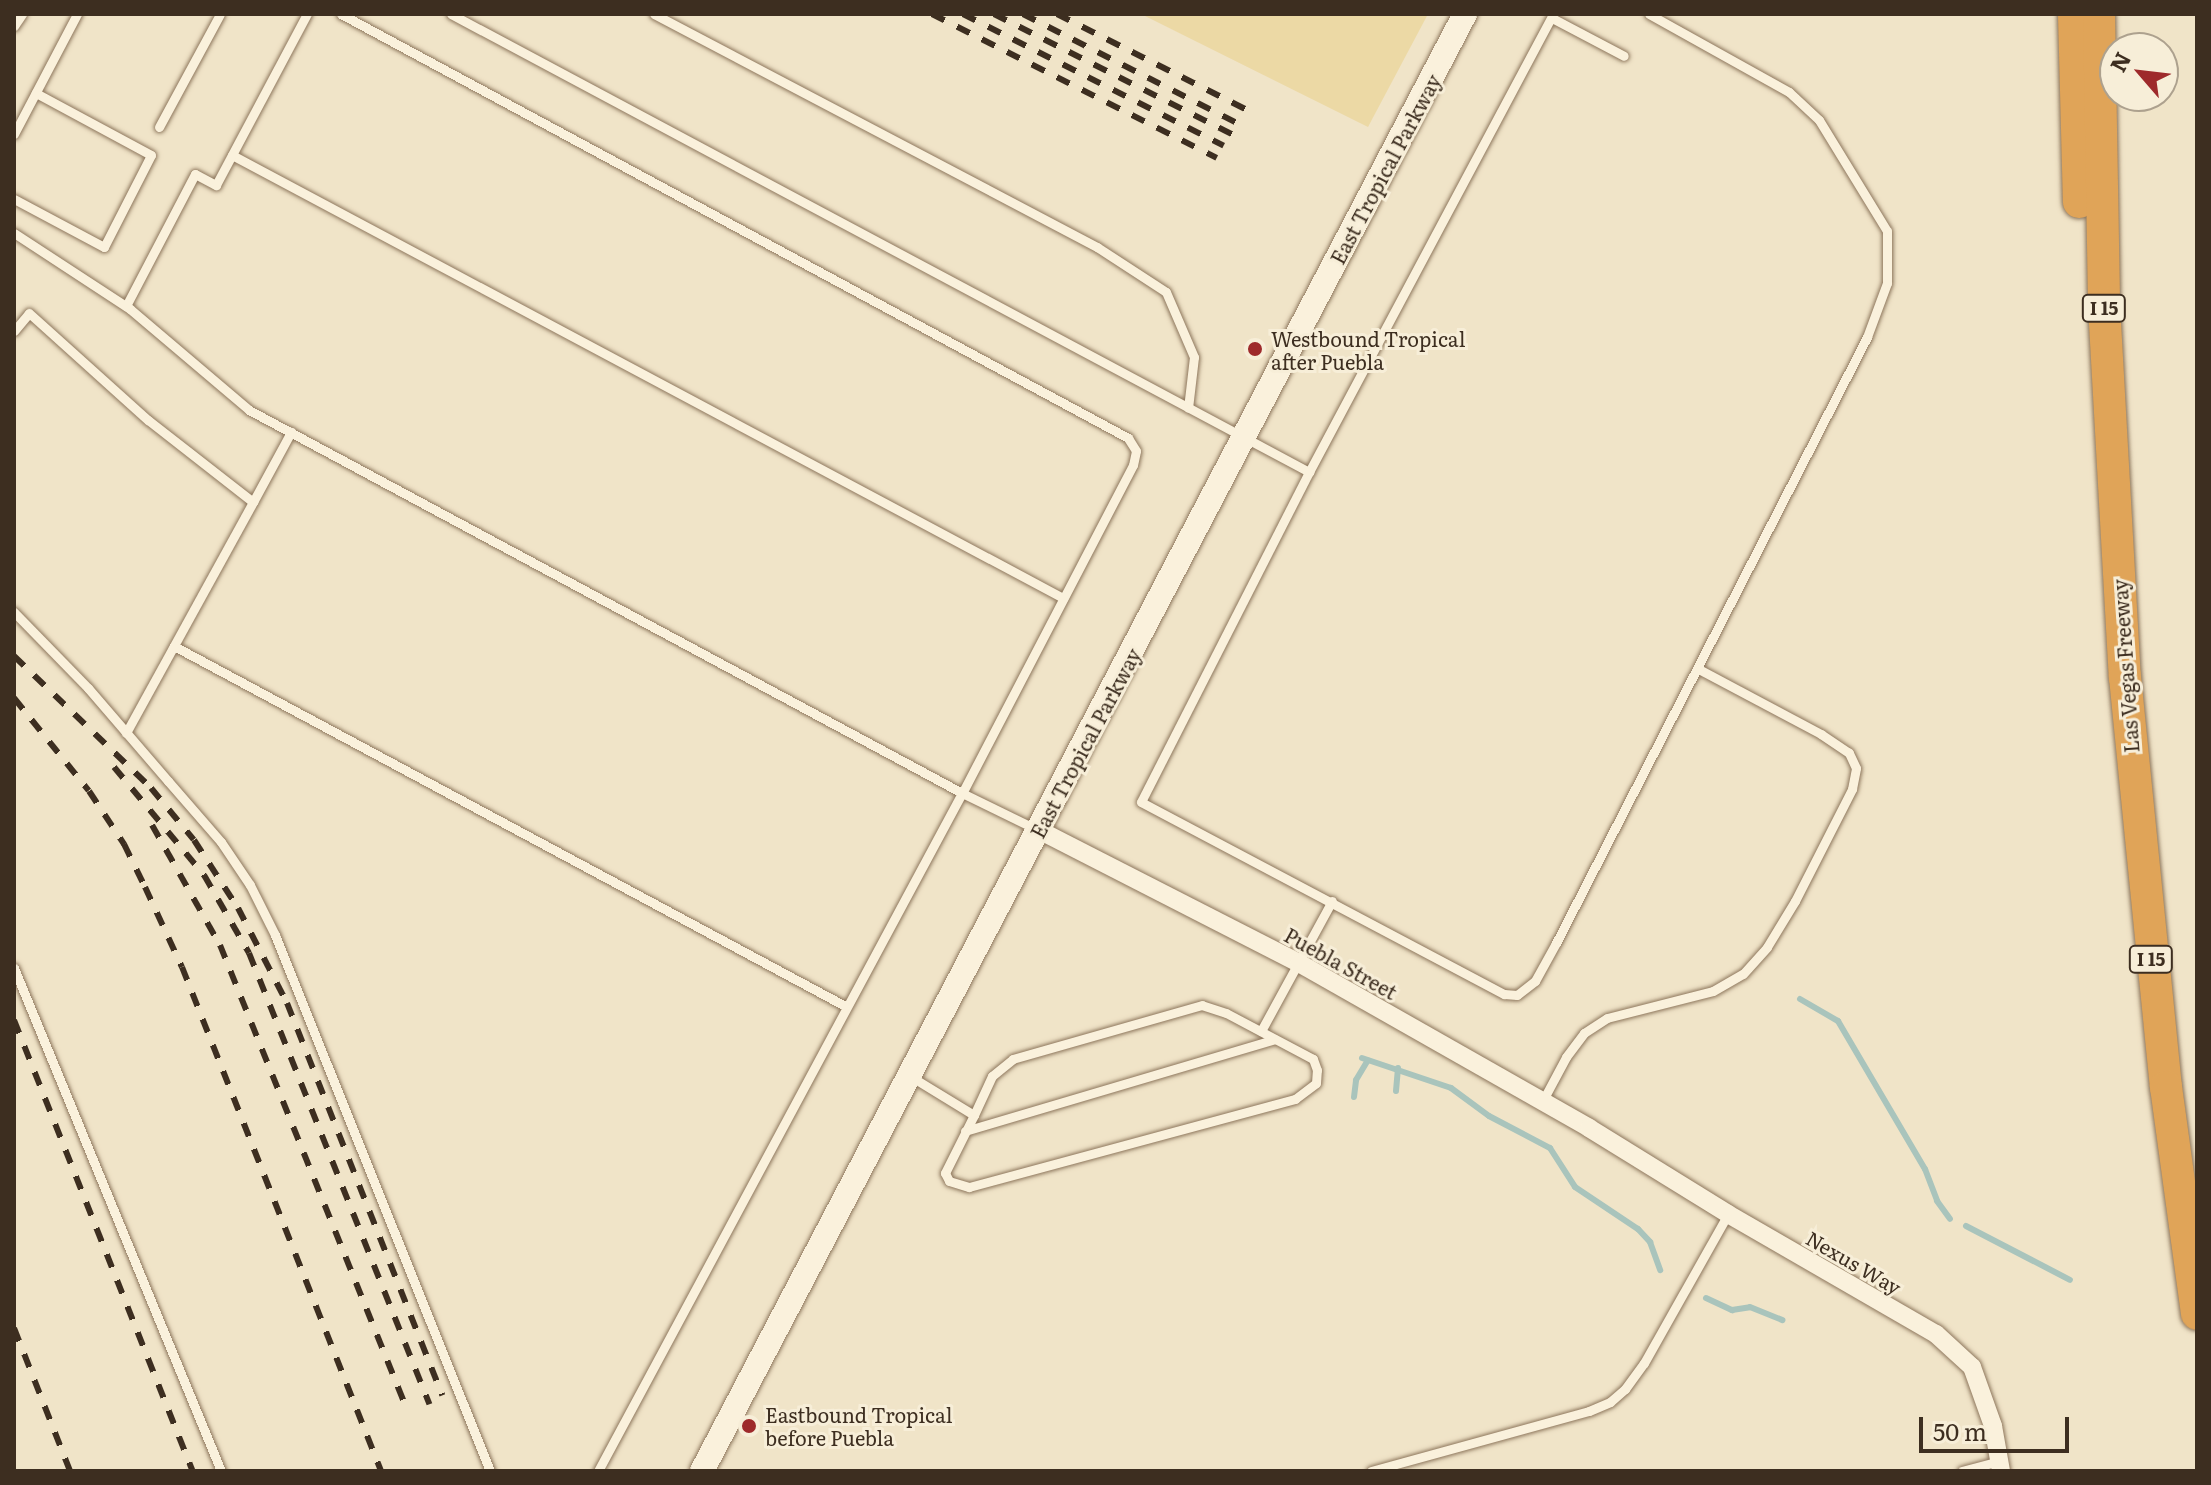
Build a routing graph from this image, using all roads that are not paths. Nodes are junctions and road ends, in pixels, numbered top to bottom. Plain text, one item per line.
1 (22, 14) edge
2 (77, 14) edge
3 (220, 14) edge
4 (307, 14) edge
5 (341, 14) edge
6 (451, 14) edge
7 (654, 14) edge
8 (1465, 14) edge
9 (1649, 14) edge
10 (2074, 14) edge
11 (2099, 14) edge
12 (1552, 16) edge
13 (14, 26) edge
14 (1624, 56) dead end
15 (36, 93) junction
16 (159, 127) dead end
17 (14, 134) edge
18 (232, 155) junction
19 (14, 199) edge
20 (14, 233) edge
21 (126, 306) junction
22 (14, 331) edge
23 (1188, 408) junction
24 (291, 432) junction
25 (1244, 438) junction
26 (1309, 472) junction
27 (253, 502) junction
28 (1063, 598) junction
29 (2120, 603) junction
30 (14, 612) edge
31 (174, 646) junction
32 (1697, 668) junction
33 (126, 733) junction
34 (962, 793) junction
35 (1039, 830) junction
36 (1332, 901) junction
37 (1299, 963) junction
38 (14, 968) edge
39 (845, 1006) junction
40 (1261, 1031) junction
41 (1275, 1039) junction
42 (910, 1076) junction
43 (1542, 1102) junction
44 (974, 1115) junction
45 (965, 1131) junction
46 (1616, 1145) joint
47 (1728, 1214) junction
48 (2197, 1314) edge
49 (2000, 1466) edge
50 (221, 1471) edge
51 (490, 1471) edge
52 (598, 1471) edge
53 (702, 1471) edge
54 (1371, 1471) edge
55 (1962, 1471) edge

1 - 13 lane
2 - 15 lane
3 - 16 lane
4 - 18 lane
5 - 28 lane
6 - 23 lane
7 - 23 lane
8 - 25 street, East Tropical Parkway
9 - 32 lane
10 - 29 highway
11 - 29 highway, Las Vegas Freeway / I 15
12 - 14 lane
12 - 26 lane
15 - 17 lane
15 - 19 lane
18 - 21 lane
18 - 28 lane
20 - 21 lane
21 - 24 lane
22 - 27 lane
23 - 25 lane
24 - 27 lane
24 - 34 lane
25 - 26 lane
25 - 35 street, East Tropical Parkway
26 - 36 lane
27 - 31 lane
28 - 34 lane
29 - 48 highway, Las Vegas Freeway / I 15
30 - 33 lane
31 - 33 lane
31 - 39 lane
32 - 36 lane
32 - 43 lane
33 - 51 lane
34 - 35 lane
34 - 39 lane
35 - 37 street, Puebla Street
35 - 42 street, East Tropical Parkway
36 - 37 lane
37 - 40 lane
37 - 43 street, Puebla Street
38 - 50 lane
39 - 52 lane
40 - 41 lane
40 - 44 lane
41 - 45 lane
41 - 45 lane
42 - 44 lane
42 - 53 street, East Tropical Parkway
43 - 46 street, Puebla Street
44 - 45 lane
46 - 47 street, Nexus Way
47 - 49 street, Nexus Way
47 - 54 lane
49 - 55 lane

